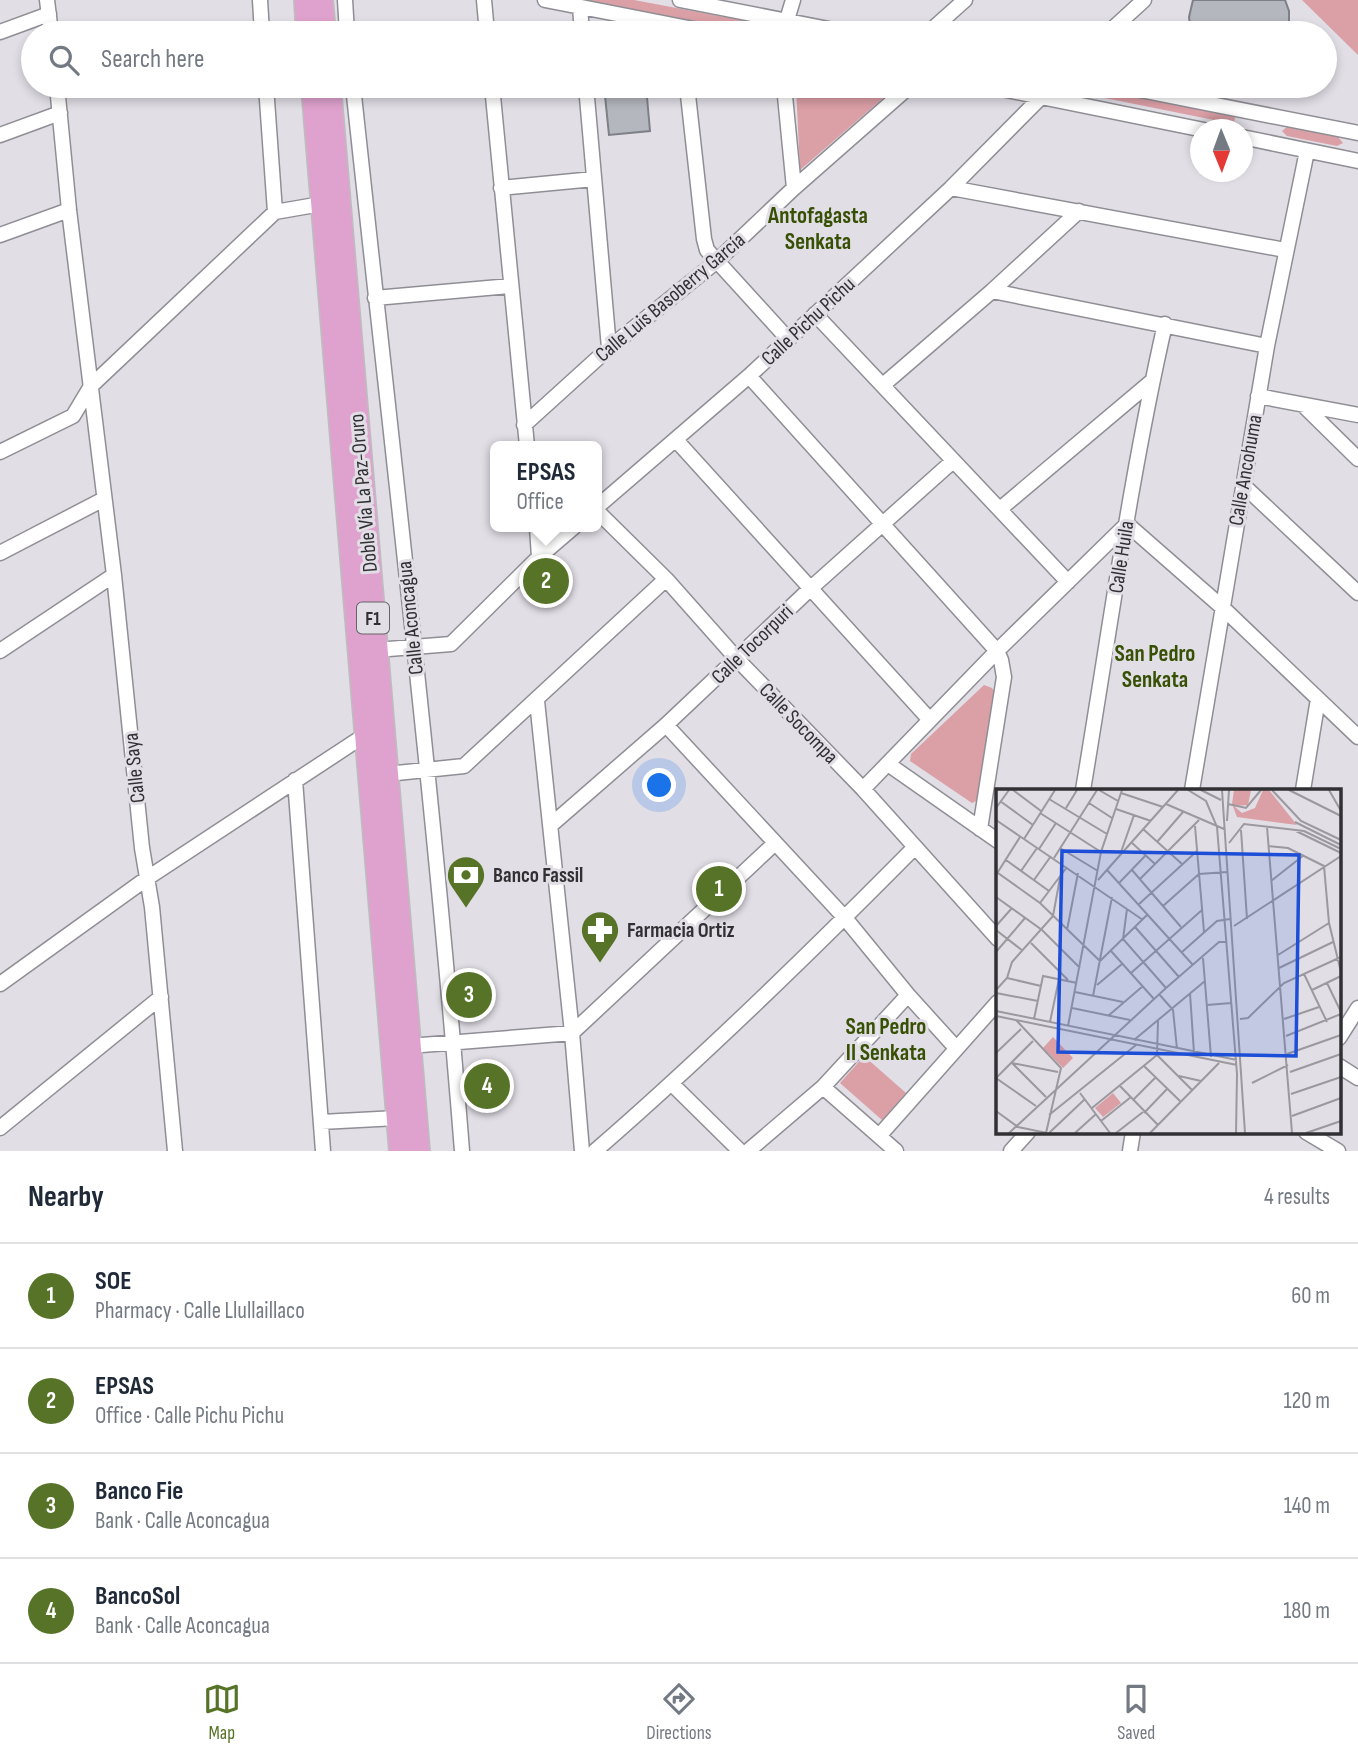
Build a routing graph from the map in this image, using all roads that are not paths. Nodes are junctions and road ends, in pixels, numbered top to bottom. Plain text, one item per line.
1 (260, 0) edge
2 (304, 0) edge
3 (323, 0) edge
4 (345, 0) edge
5 (484, 0) edge
6 (545, 0) edge
7 (680, 0) edge
8 (793, 0) edge
9 (965, 0) edge
10 (1144, 0) edge
11 (48, 7) edge
12 (579, 7) junction
13 (21, 21) edge
14 (21, 21) edge
15 (261, 21) edge
16 (306, 21) edge
17 (324, 21) edge
18 (346, 21) edge
19 (486, 21) edge
20 (581, 21) edge
21 (641, 21) edge
22 (761, 21) edge
23 (786, 21) edge
24 (941, 21) edge
25 (1121, 21) edge
26 (0, 32) edge
27 (58, 98) edge
28 (267, 98) edge
29 (313, 98) edge
30 (331, 98) edge
31 (354, 98) edge
32 (493, 98) edge
33 (587, 98) edge
34 (688, 98) edge
35 (785, 98) edge
36 (896, 98) edge
37 (1038, 98) edge
38 (1050, 98) edge
39 (1180, 98) edge
40 (60, 113) junction
41 (1261, 114) junction
42 (1190, 127) edge
43 (1253, 132) edge
44 (1358, 133) edge
45 (0, 135) edge
46 (1253, 140) edge
47 (1307, 150) junction
48 (1358, 161) edge
49 (594, 179) junction
50 (501, 188) junction
51 (794, 188) junction
52 (951, 188) junction
53 (321, 204) junction
54 (69, 210) junction
55 (1079, 211) junction
56 (275, 212) junction
57 (0, 235) edge
58 (1285, 250) junction
59 (717, 261) junction
60 (511, 286) junction
61 (992, 291) junction
62 (375, 298) junction
63 (815, 314) junction
64 (1165, 324) junction
65 (788, 339) junction
66 (1267, 346) junction
67 (609, 348) junction
68 (749, 376) junction
69 (1152, 381) junction
70 (883, 385) junction
71 (91, 386) junction
72 (1258, 396) junction
73 (1303, 405) junction
74 (1358, 415) edge
75 (524, 425) junction
76 (676, 440) junction
77 (526, 441) edge
78 (0, 452) edge
79 (1358, 459) edge
80 (953, 461) junction
81 (1243, 485) junction
82 (104, 499) junction
83 (602, 505) edge
84 (1000, 509) junction
85 (602, 514) edge
86 (883, 524) junction
87 (1126, 524) junction
88 (538, 532) edge
89 (568, 532) edge
90 (0, 553) edge
91 (540, 557) junction
92 (114, 575) junction
93 (666, 579) junction
94 (1068, 582) junction
95 (811, 588) junction
96 (1358, 593) edge
97 (1223, 608) junction
98 (413, 647) junction
99 (376, 650) junction
100 (0, 651) edge
101 (997, 651) junction
102 (737, 659) junction
103 (1318, 699) junction
104 (537, 701) junction
105 (930, 720) junction
106 (666, 725) junction
107 (365, 735) junction
108 (1358, 737) edge
109 (888, 764) junction
110 (426, 771) junction
111 (387, 774) junction
112 (295, 780) junction
113 (863, 789) junction
114 (1083, 789) edge
115 (1192, 789) edge
116 (1303, 789) edge
117 (551, 825) junction
118 (980, 829) junction
119 (996, 840) edge
120 (774, 844) junction
121 (914, 848) junction
122 (146, 878) junction
123 (845, 918) junction
124 (996, 937) edge
125 (0, 984) edge
126 (908, 995) junction
127 (161, 997) junction
128 (996, 1004) edge
129 (1358, 1008) edge
130 (572, 1033) junction
131 (1340, 1036) edge
132 (454, 1042) junction
133 (409, 1046) junction
134 (956, 1048) junction
135 (1340, 1067) edge
136 (1358, 1078) edge
137 (672, 1084) junction
138 (823, 1087) junction
139 (397, 1118) junction
140 (321, 1122) junction
141 (0, 1128) edge
142 (1026, 1134) edge
143 (1310, 1134) edge
144 (878, 1136) junction
145 (175, 1151) edge
146 (323, 1151) edge
147 (400, 1151) edge
148 (419, 1151) edge
149 (462, 1151) edge
150 (582, 1151) edge
151 (595, 1151) edge
152 (740, 1151) edge
153 (748, 1151) edge
154 (896, 1151) edge
155 (1011, 1151) edge
156 (1020, 1151) edge
157 (1338, 1151) edge

1 - 15 street
2 - 16 highway
3 - 17 highway
4 - 18 street
5 - 19 street
6 - 12 street
7 - 22 street
8 - 23 street
9 - 24 street
10 - 25 street
11 - 13 street
12 - 20 street
12 - 21 street
14 - 26 street
27 - 40 street, Calle Saya
28 - 56 street
29 - 53 highway, Doble Vía La Paz-Oruro / F1
30 - 99 highway, Doble Vía La Paz-Oruro / F1
31 - 62 street, Calle Aconcagua
32 - 50 street
33 - 49 street
34 - 59 street
35 - 51 street
36 - 51 street, Calle Luis Basoberry García
37 - 52 street, Calle Pichu Pichu
38 - 42 street
39 - 41 street
40 - 45 street
40 - 54 street, Calle Saya
41 - 43 street
41 - 44 street
46 - 47 street
47 - 48 street
47 - 58 street, Calle Ancohuma
49 - 50 street
49 - 67 street
50 - 60 street
51 - 59 street, Calle Luis Basoberry García
52 - 55 street
52 - 63 street, Calle Pichu Pichu
53 - 56 street
53 - 107 highway, Doble Vía La Paz-Oruro / F1
54 - 57 street
54 - 71 street, Calle Saya
55 - 58 street
55 - 61 street
56 - 71 street
58 - 66 street, Calle Ancohuma
59 - 65 street
59 - 67 street, Calle Luis Basoberry García
60 - 62 street
60 - 75 street
61 - 64 street
61 - 70 street
62 - 98 street, Calle Aconcagua
63 - 65 street, Calle Pichu Pichu
63 - 70 street
64 - 66 street
64 - 69 street, Calle Huila
65 - 68 street, Calle Pichu Pichu
66 - 72 street, Calle Ancohuma
67 - 75 street, Calle Luis Basoberry García
68 - 76 street, Calle Pichu Pichu
68 - 86 street
69 - 84 street
69 - 87 street, Calle Huila
70 - 80 street
71 - 78 street
71 - 82 street, Calle Saya
72 - 73 street
72 - 81 street, Calle Ancohuma
73 - 74 street
73 - 79 street
75 - 77 street
76 - 83 street, Calle Pichu Pichu
76 - 95 street
80 - 84 street
80 - 86 street, Calle Tocorpuri
81 - 96 street
81 - 97 street, Calle Ancohuma
82 - 90 street
82 - 92 street, Calle Saya
84 - 94 street
85 - 93 street, Calle Socompa
86 - 95 street, Calle Tocorpuri
86 - 101 street
87 - 94 street
87 - 97 street
87 - 114 street, Calle Huila
88 - 91 street
89 - 91 street
91 - 98 street
92 - 100 street
92 - 122 street, Calle Saya
93 - 102 street, Calle Socompa
93 - 104 street
94 - 101 street
95 - 102 street, Calle Tocorpuri
95 - 105 street
97 - 103 street
97 - 115 street, Calle Ancohuma
98 - 99 street
98 - 110 street, Calle Aconcagua
99 - 111 highway, Doble Vía La Paz-Oruro / F1
101 - 105 street
101 - 118 street
102 - 106 street, Calle Tocorpuri
102 - 113 street, Calle Socompa
103 - 108 street
103 - 116 street
104 - 110 street
104 - 117 street
105 - 109 street
106 - 117 street, Calle Tocorpuri
106 - 120 street
107 - 112 street
107 - 139 highway, Doble Vía La Paz-Oruro / F1
109 - 113 street
109 - 118 street
110 - 111 street
110 - 132 street, Calle Aconcagua
111 - 133 highway, Doble Vía La Paz-Oruro / F1
112 - 122 street
112 - 140 street
113 - 121 street, Calle Socompa
117 - 130 street
118 - 119 street
120 - 123 street
120 - 130 street
121 - 123 street
121 - 124 street, Calle Socompa
122 - 125 street
122 - 127 street, Calle Saya
123 - 126 street
123 - 137 street
126 - 134 street
126 - 138 street
127 - 141 street
127 - 145 street, Calle Saya
128 - 134 street
129 - 131 street
130 - 132 street
130 - 150 street
132 - 133 street
132 - 149 street, Calle Aconcagua
133 - 148 highway, Doble Vía La Paz-Oruro / F1
134 - 144 street
135 - 136 street
137 - 151 street
137 - 152 street
138 - 144 street
138 - 153 street
139 - 140 street
139 - 147 highway, Doble Vía La Paz-Oruro / F1
140 - 146 street
142 - 155 street
142 - 156 street
143 - 157 street
144 - 154 street

